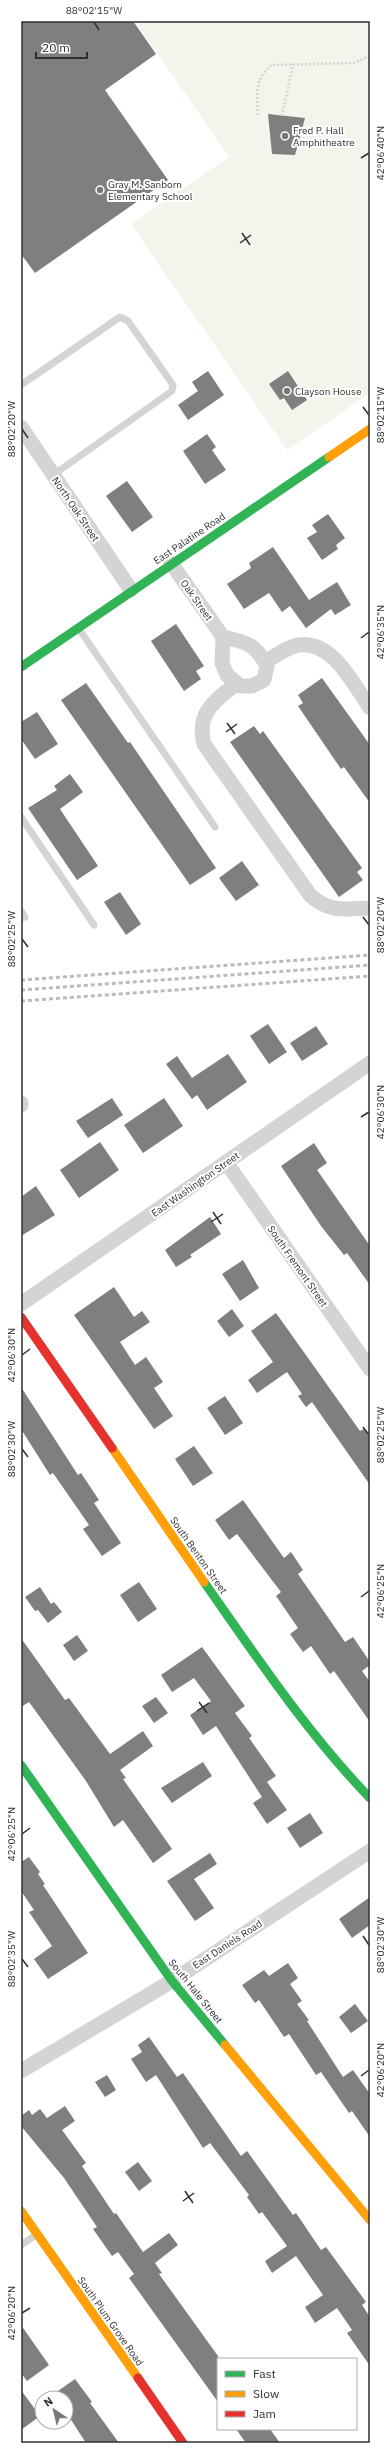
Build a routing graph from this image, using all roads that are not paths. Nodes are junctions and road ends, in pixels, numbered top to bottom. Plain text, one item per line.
1 (21, 385) edge
2 (21, 427) edge
3 (370, 430) edge
4 (53, 475) junction
5 (171, 563) junction
6 (131, 590) junction
7 (78, 627) junction
8 (224, 637) junction
9 (265, 662) junction
10 (21, 667) edge
11 (237, 683) junction
12 (370, 708) edge
13 (21, 817) edge
14 (215, 828) dead end
15 (370, 908) edge
16 (21, 911) edge
17 (21, 918) edge
18 (94, 925) dead end
19 (370, 1063) edge
20 (226, 1162) junction
21 (21, 1304) edge
22 (21, 1317) edge
23 (370, 1369) edge
24 (21, 1764) edge
25 (370, 1798) edge
26 (370, 1851) edge
27 (172, 1981) junction
28 (21, 2071) edge
29 (21, 2211) edge
30 (370, 2220) edge
31 (37, 2234) junction
32 (21, 2244) edge
33 (183, 2443) edge

1 - 4 lane
2 - 4 street, North Oak Street
3 - 5 street, East Palatine Road
4 - 6 street, North Oak Street
5 - 6 street, East Palatine Road
5 - 8 street, Oak Street
6 - 7 street, East Palatine Road
7 - 10 street, East Palatine Road
7 - 14 lane
8 - 9 street
8 - 11 street
9 - 11 street
9 - 12 street
11 - 15 street
13 - 18 lane
16 - 17 lane
19 - 20 street, East Washington Street
20 - 21 street, East Washington Street
20 - 23 street, South Fremont Street
22 - 25 street, South Benton Street
24 - 27 street, South Hale Street
26 - 27 street, East Daniels Road
27 - 28 street, East Daniels Road
27 - 30 street, South Hale Street
29 - 31 street, South Plum Grove Road
31 - 32 lane
31 - 33 street, South Plum Grove Road

